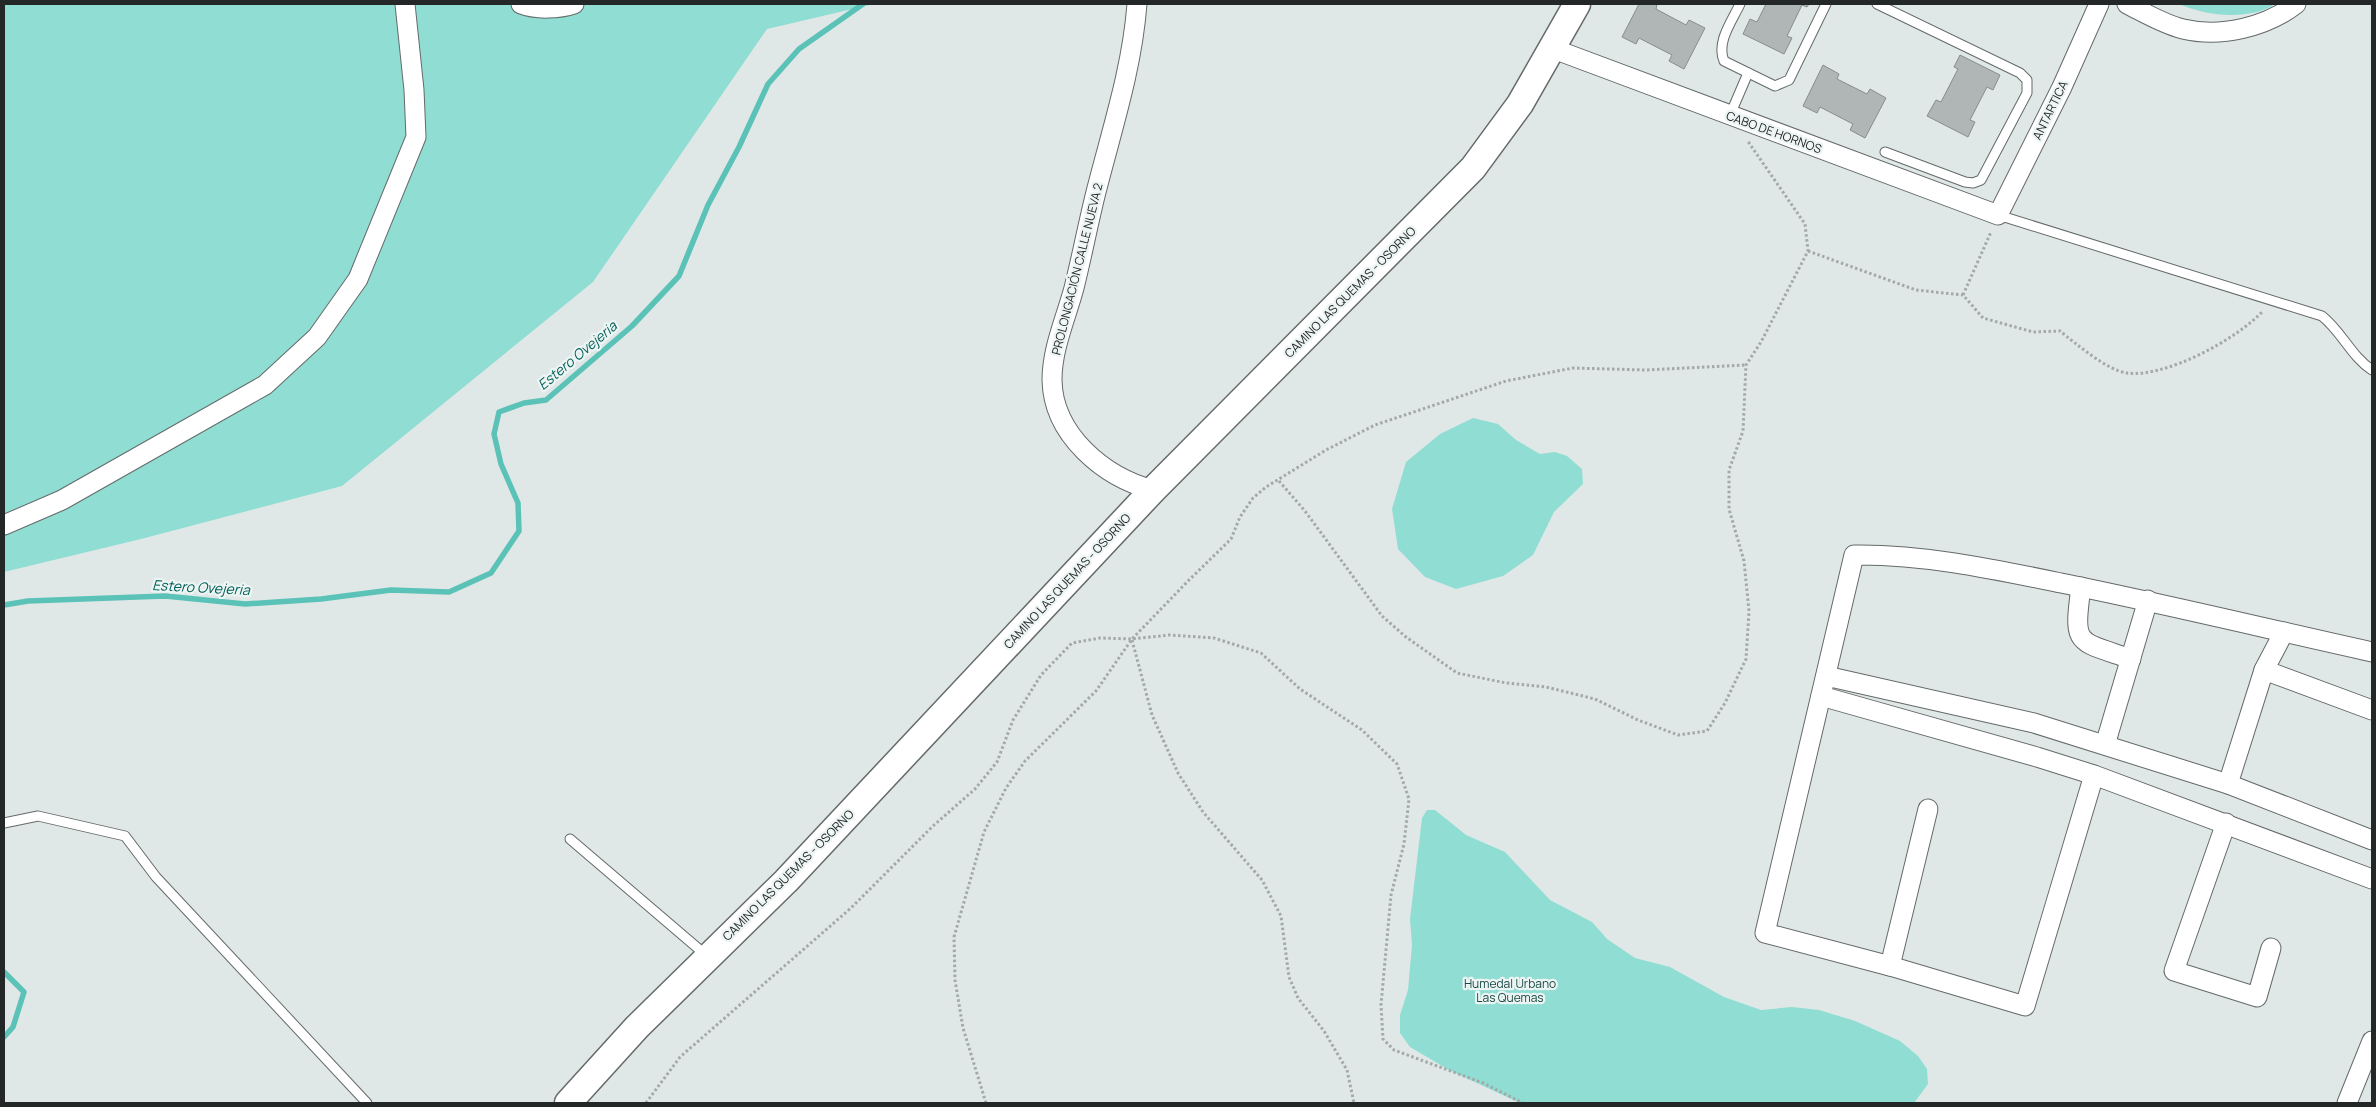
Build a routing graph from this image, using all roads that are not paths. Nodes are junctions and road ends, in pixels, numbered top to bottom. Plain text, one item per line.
1 (405, 4) edge
2 (521, 4) edge
3 (574, 4) edge
4 (1136, 4) edge
5 (1577, 4) edge
6 (1740, 4) edge
7 (1826, 4) edge
8 (1877, 4) edge
9 (2099, 4) edge
10 (2127, 4) edge
11 (2296, 4) edge
12 (1551, 48) junction
13 (1748, 73) junction
14 (1730, 115) junction
15 (1885, 152) dead end
16 (1998, 215) junction
17 (2372, 370) edge
18 (1152, 490) junction
19 (4, 525) edge
20 (2081, 587) junction
21 (2148, 600) junction
22 (2284, 632) junction
23 (2372, 652) edge
24 (2131, 659) junction
25 (2264, 670) junction
26 (1826, 676) junction
27 (1821, 696) junction
28 (2372, 710) edge
29 (2105, 746) junction
30 (2094, 775) junction
31 (2228, 784) junction
32 (1928, 809) dead end
33 (4, 823) edge
34 (2226, 823) junction
35 (570, 839) dead end
36 (2372, 840) edge
37 (2372, 879) edge
38 (2272, 948) dead end
39 (707, 956) junction
40 (1890, 966) junction
41 (2370, 1054) edge
42 (367, 1103) edge
43 (568, 1103) edge
44 (2347, 1103) edge

1 - 19 street
2 - 3 street
4 - 18 street, PROLONGACIÓN CALLE NUEVA 2
5 - 12 main road, CAMINO LAS QUEMAS - OSORNO
6 - 13 lane
7 - 13 lane
8 - 15 lane
9 - 16 street, ANTARTICA
10 - 11 street
12 - 14 street, CABO DE HORNOS
12 - 18 main road, CAMINO LAS QUEMAS - OSORNO
13 - 14 lane
14 - 16 street, CABO DE HORNOS
16 - 17 lane
18 - 39 main road, CAMINO LAS QUEMAS - OSORNO
20 - 21 street
20 - 24 street
20 - 26 street
21 - 22 street
21 - 24 street
22 - 23 street
22 - 25 street
24 - 29 street
25 - 28 street
25 - 31 street
26 - 27 street
26 - 29 street
27 - 30 street
27 - 40 street
29 - 31 street
30 - 34 street
30 - 40 street
31 - 36 street
32 - 40 street
33 - 42 lane
34 - 37 street
34 - 38 street
35 - 39 lane
39 - 43 main road, CAMINO LAS QUEMAS - OSORNO
41 - 44 street

